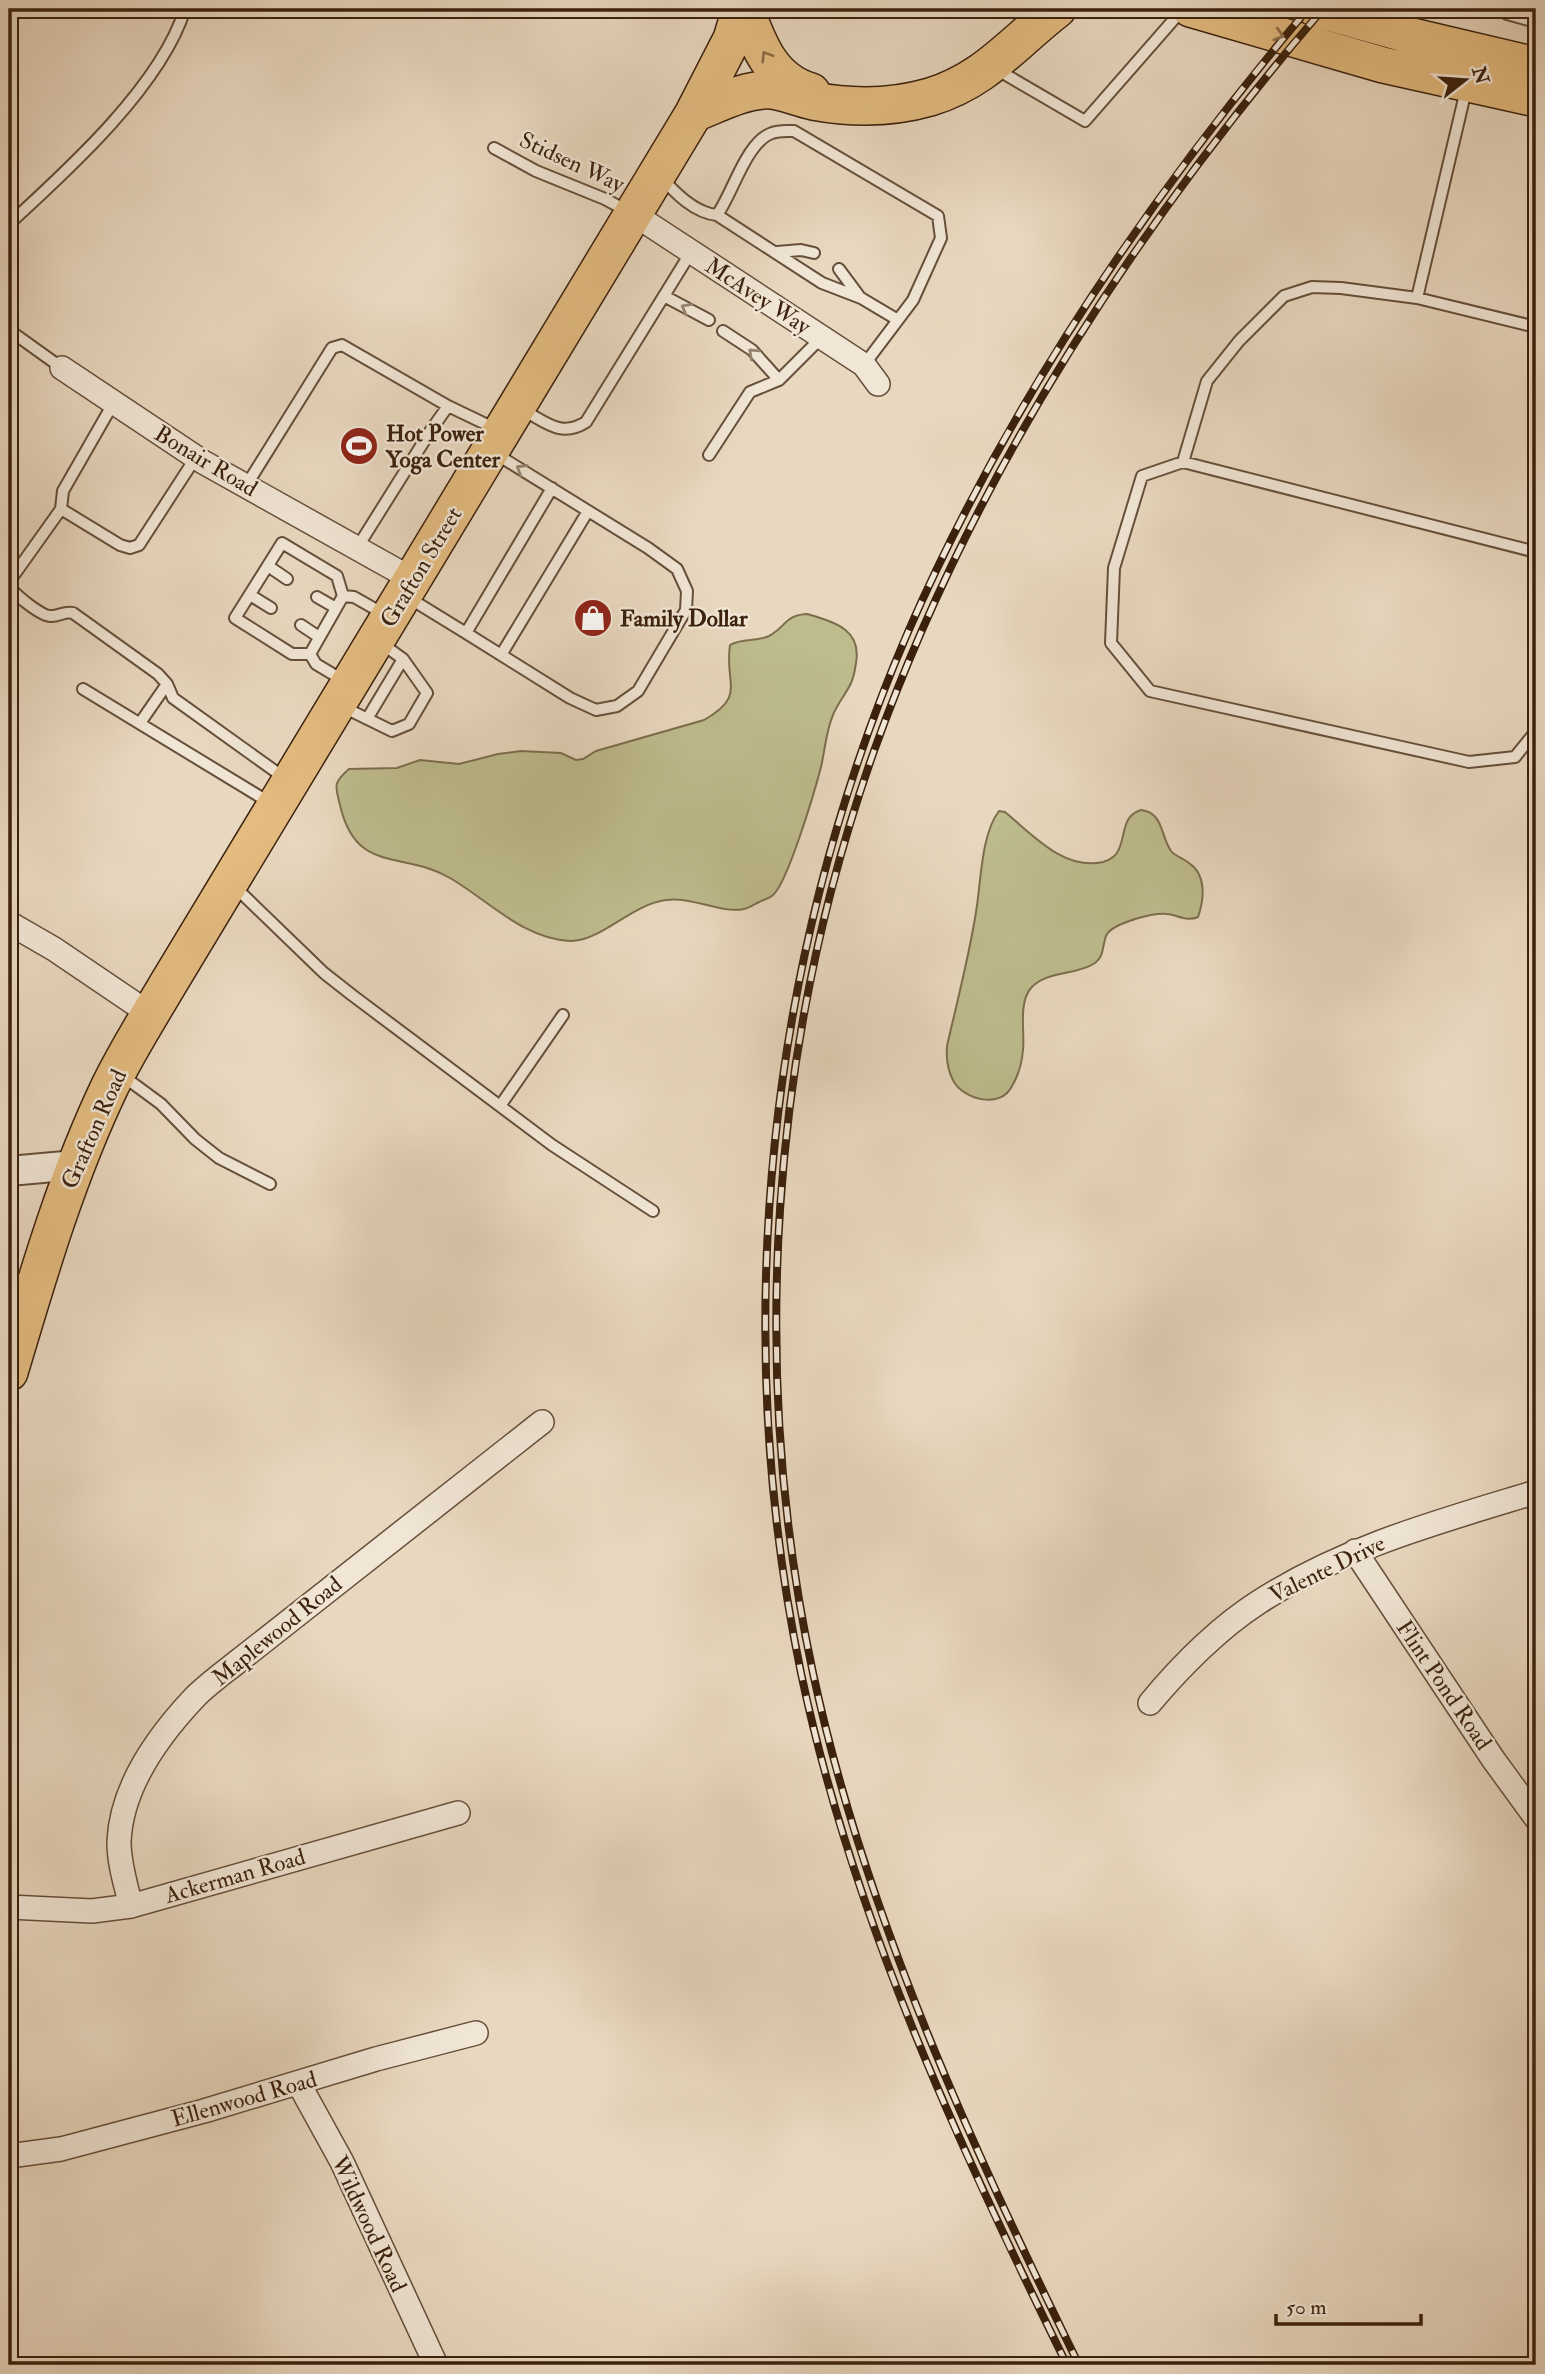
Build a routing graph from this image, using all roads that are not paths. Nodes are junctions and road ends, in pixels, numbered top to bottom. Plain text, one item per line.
1 (185, 9) edge
2 (743, 9) edge
3 (1035, 9) edge
4 (1057, 9) edge
5 (1183, 9) edge
6 (1190, 9) edge
7 (1315, 9) edge
8 (1500, 9) edge
9 (1536, 22) edge
10 (987, 64) junction
11 (1536, 65) edge
12 (1467, 83) junction
13 (1536, 99) edge
14 (694, 113) junction
15 (494, 148) dead end
16 (658, 174) junction
17 (632, 214) junction
18 (717, 215) junction
19 (9, 224) edge
20 (691, 252) junction
21 (777, 252) junction
22 (814, 253) dead end
23 (839, 270) dead end
24 (664, 296) junction
25 (861, 298) junction
26 (1417, 299) junction
27 (709, 320) dead end
28 (898, 320) junction
29 (1536, 327) edge
30 (9, 330) edge
31 (723, 331) dead end
32 (822, 337) junction
33 (864, 365) junction
34 (62, 368) joint
35 (779, 380) junction
36 (878, 384) dead end
37 (114, 402) junction
38 (448, 406) junction
39 (503, 430) junction
40 (709, 454) dead end
41 (196, 457) junction
42 (1183, 462) junction
43 (246, 486) junction
44 (552, 488) junction
45 (61, 509) junction
46 (588, 511) junction
47 (357, 549) junction
48 (1536, 552) edge
49 (268, 566) junction
50 (287, 579) dead end
51 (9, 584) edge
52 (250, 595) junction
53 (343, 596) junction
54 (317, 597) dead end
55 (271, 608) dead end
56 (336, 608) junction
57 (397, 618) junction
58 (300, 625) dead end
59 (466, 633) junction
60 (319, 637) junction
61 (310, 653) junction
62 (501, 655) junction
63 (167, 684) junction
64 (83, 689) dead end
65 (352, 703) junction
66 (140, 723) junction
67 (1536, 731) edge
68 (284, 795) junction
69 (224, 893) junction
70 (9, 923) edge
71 (150, 1014) junction
72 (563, 1015) dead end
73 (118, 1072) junction
74 (500, 1106) junction
75 (76, 1165) junction
76 (9, 1171) edge
77 (270, 1184) dead end
78 (653, 1210) dead end
79 (9, 1373) edge
80 (542, 1422) dead end
81 (1536, 1492) edge
82 (1355, 1551) junction
83 (1150, 1703) dead end
84 (458, 1813) dead end
85 (1536, 1818) edge
86 (131, 1906) junction
87 (9, 1907) edge
88 (477, 2033) dead end
89 (299, 2084) junction
90 (9, 2156) edge
91 (436, 2365) edge

1 - 19 lane
10 -> 2 highway
2 - 14 highway, Grafton Street
3 - 10 highway
4 - 10 highway
5 - 10 lane
6 -> 12 main road
7 - 11 main road
8 - 9 lane
10 - 14 highway
12 - 13 main road
12 - 26 lane
14 - 16 highway, Grafton Street
15 - 17 lane, Stidsen Way
16 - 17 highway, Grafton Street
16 - 18 lane
17 - 20 street, McAvey Way
17 - 39 highway, Grafton Street
18 - 21 lane
18 - 28 lane
20 - 24 lane
20 - 32 street, McAvey Way
21 - 22 lane
21 - 25 lane
23 - 25 lane
27 -> 24 lane
24 - 39 lane
25 - 28 lane
26 - 29 lane
26 - 42 lane
28 - 33 lane
30 - 34 lane, Bonair Road
35 -> 31 lane
32 - 33 street, McAvey Way
32 - 35 lane
33 - 36 street, McAvey Way
34 - 37 street, Bonair Road
35 - 40 lane
37 - 41 street, Bonair Road
37 - 45 lane
38 - 39 lane
38 - 43 lane
38 - 47 lane
44 -> 39 lane
39 - 57 highway, Grafton Street
41 - 43 street, Bonair Road
41 - 45 lane
42 - 48 lane
42 - 67 lane
43 - 47 street, Bonair Road
44 - 46 lane
44 - 59 lane
45 - 51 lane
46 - 62 lane
46 - 62 lane
47 - 57 street, Bonair Road
49 - 50 lane
49 - 52 lane
49 - 53 lane
51 - 63 lane
52 - 55 lane
52 - 61 lane
53 - 56 lane
53 - 57 lane
54 - 56 lane
56 - 60 lane
57 - 59 lane
57 - 65 highway, Grafton Street
57 - 65 lane
58 - 60 lane
59 - 62 lane
60 - 61 lane
61 - 65 lane
63 - 66 lane
63 - 68 lane
64 - 66 lane
65 - 68 highway, Grafton Street
66 - 68 lane
68 - 69 highway, Grafton Street
69 - 71 highway, Grafton Road
69 - 74 lane
70 - 71 street
71 - 73 highway, Grafton Road
72 - 74 lane
73 - 75 highway, Grafton Road
73 - 77 lane
74 - 78 lane
75 - 76 street
75 - 79 highway, Grafton Road
80 - 86 street, Maplewood Road
81 - 82 street, Valente Drive
82 - 83 street, Valente Drive
82 - 85 street, Flint Pond Road
84 - 86 street, Ackerman Road
86 - 87 street, Ackerman Road
88 - 89 street, Ellenwood Road
89 - 90 street, Ellenwood Road
89 - 91 street, Wildwood Road

